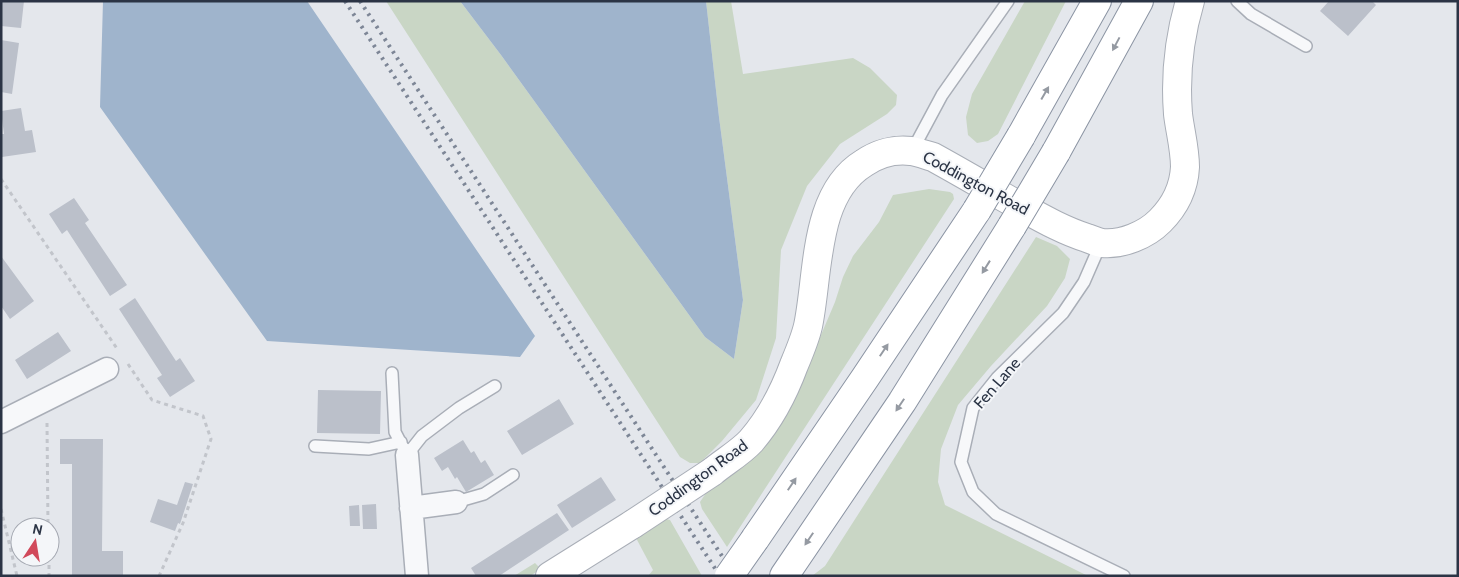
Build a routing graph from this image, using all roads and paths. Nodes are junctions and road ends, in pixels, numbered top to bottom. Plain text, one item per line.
1 (1008, 1) edge
2 (1097, 1) edge
3 (1139, 1) edge
4 (1190, 1) edge
5 (1237, 1) edge
6 (1306, 46) dead end
7 (912, 151) junction
8 (1, 180) edge
9 (1101, 243) junction
10 (116, 364) junction
11 (392, 373) dead end
12 (495, 386) dead end
13 (46, 400) junction
14 (1, 422) edge
15 (315, 446) dead end
16 (404, 448) junction
17 (514, 475) dead end
18 (456, 502) joint
19 (411, 508) junction
20 (1, 509) edge
21 (48, 517) edge
22 (784, 575) edge
23 (18, 576) edge
24 (159, 576) edge
25 (417, 576) edge
26 (550, 576) edge
27 (729, 576) edge
28 (1124, 576) edge

1 - 7 lane
27 -> 2 main road, bridge
3 -> 22 main road, bridge
4 - 9 main road, Coddington Road
5 - 6 lane
7 - 9 main road, Coddington Road
7 - 26 main road, Coddington Road, bridge
8 - 10 path
9 - 28 lane, Fen Lane
10 - 13 street
10 - 24 path
11 - 16 lane
12 - 16 lane
13 - 14 street
13 - 21 path
15 - 16 lane
16 - 19 street
17 - 18 lane
18 - 19 street
19 - 25 street
20 - 23 path

